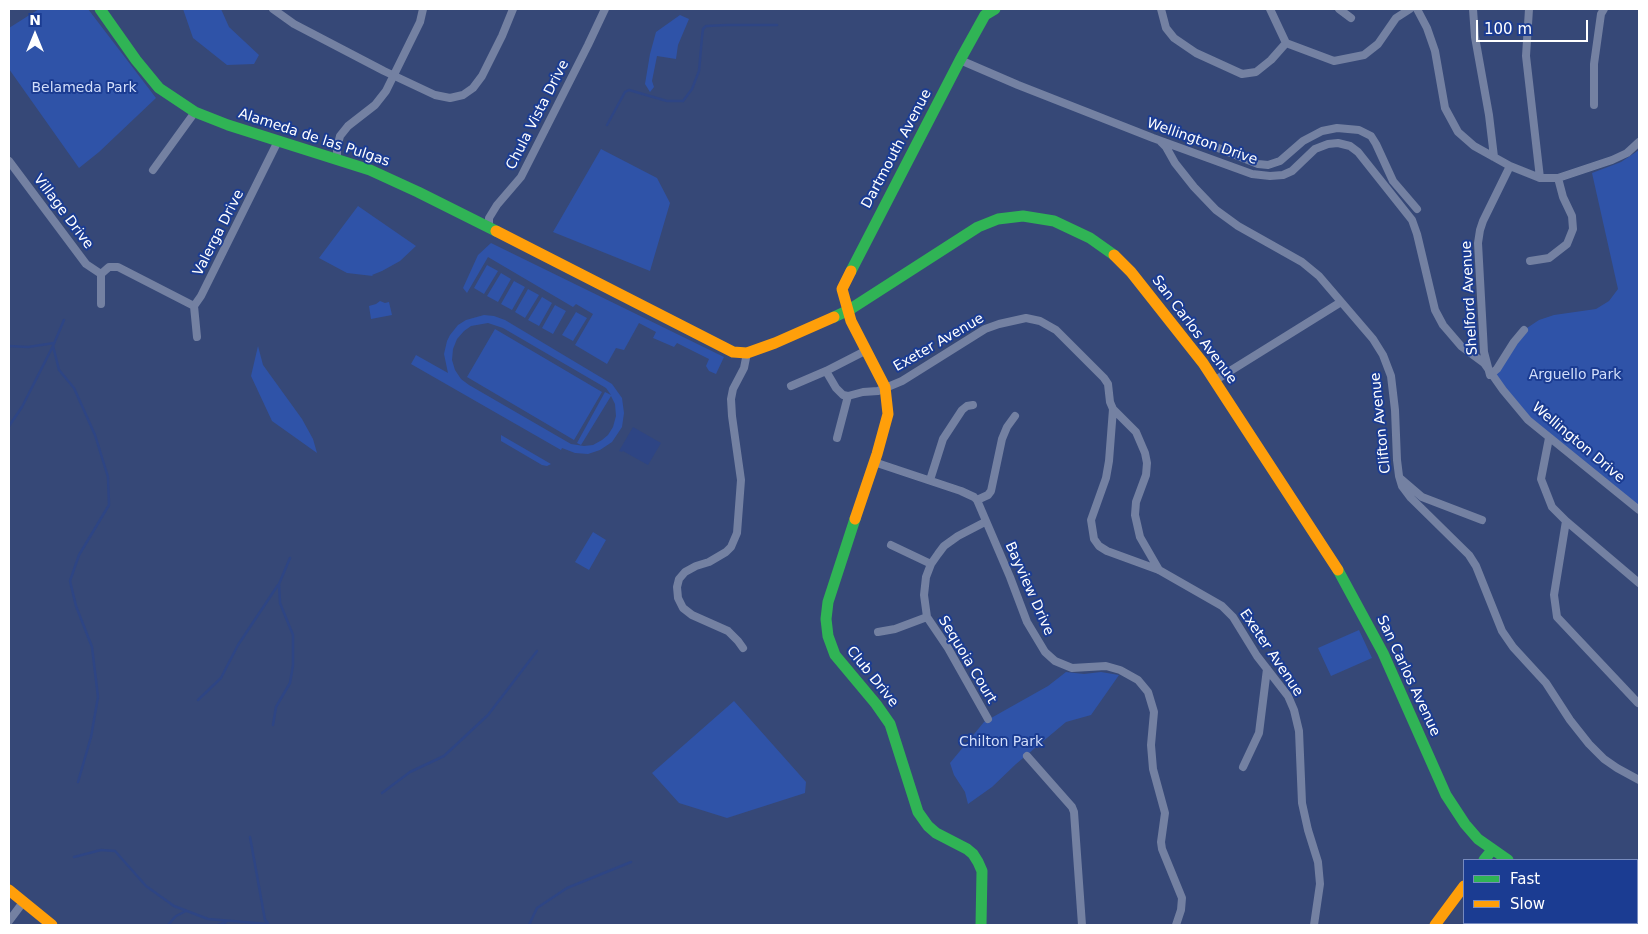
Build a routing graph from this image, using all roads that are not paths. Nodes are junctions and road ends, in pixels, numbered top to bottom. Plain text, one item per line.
1 (100, 9) edge
2 (272, 9) edge
3 (423, 9) edge
4 (513, 9) edge
5 (605, 9) edge
6 (995, 9) edge
7 (1161, 9) edge
8 (1270, 9) edge
9 (1339, 9) edge
10 (1410, 9) edge
11 (1417, 9) edge
12 (1473, 9) edge
13 (1529, 9) edge
14 (1604, 9) edge
15 (1351, 18) dead end
16 (1286, 43) junction
17 (960, 60) junction
18 (393, 75) junction
19 (1594, 105) dead end
20 (195, 112) junction
21 (1315, 134) junction
22 (1153, 138) junction
23 (1198, 140) dead end
24 (278, 142) junction
25 (1639, 142) edge
26 (1320, 147) junction
27 (1494, 157) junction
28 (337, 158) junction
29 (9, 161) edge
30 (1510, 166) junction
31 (153, 170) dead end
32 (1540, 178) junction
33 (1558, 178) junction
34 (1417, 209) dead end
35 (489, 228) junction
36 (1530, 261) dead end
37 (101, 274) junction
38 (1341, 302) junction
39 (101, 304) dead end
40 (194, 306) junction
41 (849, 310) junction
42 (1524, 330) dead end
43 (197, 337) dead end
44 (867, 350) junction
45 (747, 353) junction
46 (826, 370) junction
47 (1490, 375) junction
48 (1214, 381) junction
49 (791, 386) dead end
50 (885, 387) junction
51 (848, 396) junction
52 (974, 405) dead end
53 (1113, 409) junction
54 (1015, 416) dead end
55 (837, 438) dead end
56 (1549, 438) junction
57 (874, 462) junction
58 (1400, 478) junction
59 (930, 480) junction
60 (977, 500) junction
61 (1639, 510) edge
62 (1482, 520) dead end
63 (1566, 521) junction
64 (985, 522) junction
65 (891, 545) dead end
66 (931, 564) junction
67 (1159, 570) junction
68 (1639, 584) edge
69 (927, 617) junction
70 (878, 632) dead end
71 (743, 648) dead end
72 (1267, 669) junction
73 (1638, 703) dead end
74 (988, 719) dead end
75 (1027, 756) dead end
76 (1243, 767) dead end
77 (1639, 780) edge
78 (1492, 850) junction
79 (1485, 859) edge
80 (1506, 859) edge
81 (1463, 887) edge
82 (9, 890) edge
83 (24, 901) junction
84 (9, 921) edge
85 (52, 925) edge
86 (981, 925) edge
87 (1082, 925) edge
88 (1176, 925) edge
89 (1314, 925) edge
90 (1435, 925) edge

1 - 20 main road, Alameda de las Pulgas
2 - 18 street
3 - 18 street
4 - 18 street
5 - 35 street, Chula Vista Drive
6 - 17 main road, Dartmouth Avenue
7 - 16 street
8 - 16 street
9 - 15 street
10 - 16 street
11 - 27 street
12 - 27 street
13 - 32 street
14 - 19 street
17 - 22 street, Wellington Drive
17 - 41 main road, Dartmouth Avenue
18 - 28 street
20 - 24 main road, Alameda de las Pulgas
20 - 31 street
21 - 23 street
21 - 26 street
21 - 34 street
22 - 26 street, Wellington Drive
22 - 38 street, Clifton Avenue
24 - 28 main road, Alameda de las Pulgas
24 - 40 street, Valerga Drive
25 - 33 street
26 - 47 street, Wellington Drive
27 - 30 street
28 - 35 main road, Alameda de las Pulgas
29 - 37 street, Village Drive
30 - 32 street
30 - 47 street, Shelford Avenue
32 - 33 street
33 - 36 street
35 - 45 main road, Alameda de las Pulgas
37 - 39 street
37 - 40 street
38 - 48 street
38 - 58 street, Clifton Avenue
40 - 43 street
41 - 44 main road, Club Drive
41 - 45 main road, San Carlos Avenue
41 - 48 main road, San Carlos Avenue
42 - 47 street
44 - 46 street
44 - 50 main road, Club Drive
45 - 71 street
46 - 49 street
46 - 51 street
47 - 56 street, Wellington Drive
48 - 78 main road, San Carlos Avenue
50 - 51 street, Exeter Avenue
50 - 53 street, Exeter Avenue
50 - 57 main road, Club Drive
51 - 55 street
52 - 59 street
53 - 67 street
53 - 67 street, Exeter Avenue
54 - 60 street
56 - 61 street, Wellington Drive
56 - 63 street
57 - 59 street
57 - 86 main road, Club Drive
58 - 62 street
58 - 77 street, Clifton Avenue
59 - 60 street
60 - 64 street, Bayview Drive
63 - 68 street
63 - 73 street
64 - 66 street, Sequoia Court
64 - 88 street, Bayview Drive
65 - 66 street
66 - 69 street, Sequoia Court
67 - 72 street, Exeter Avenue
69 - 70 street
69 - 74 street, Sequoia Court
72 - 76 street
72 - 89 street, Exeter Avenue
75 - 87 street
78 - 79 main road
78 - 80 main road, San Carlos Avenue
81 - 90 main road
82 - 83 main road
83 - 84 street
83 - 85 main road

